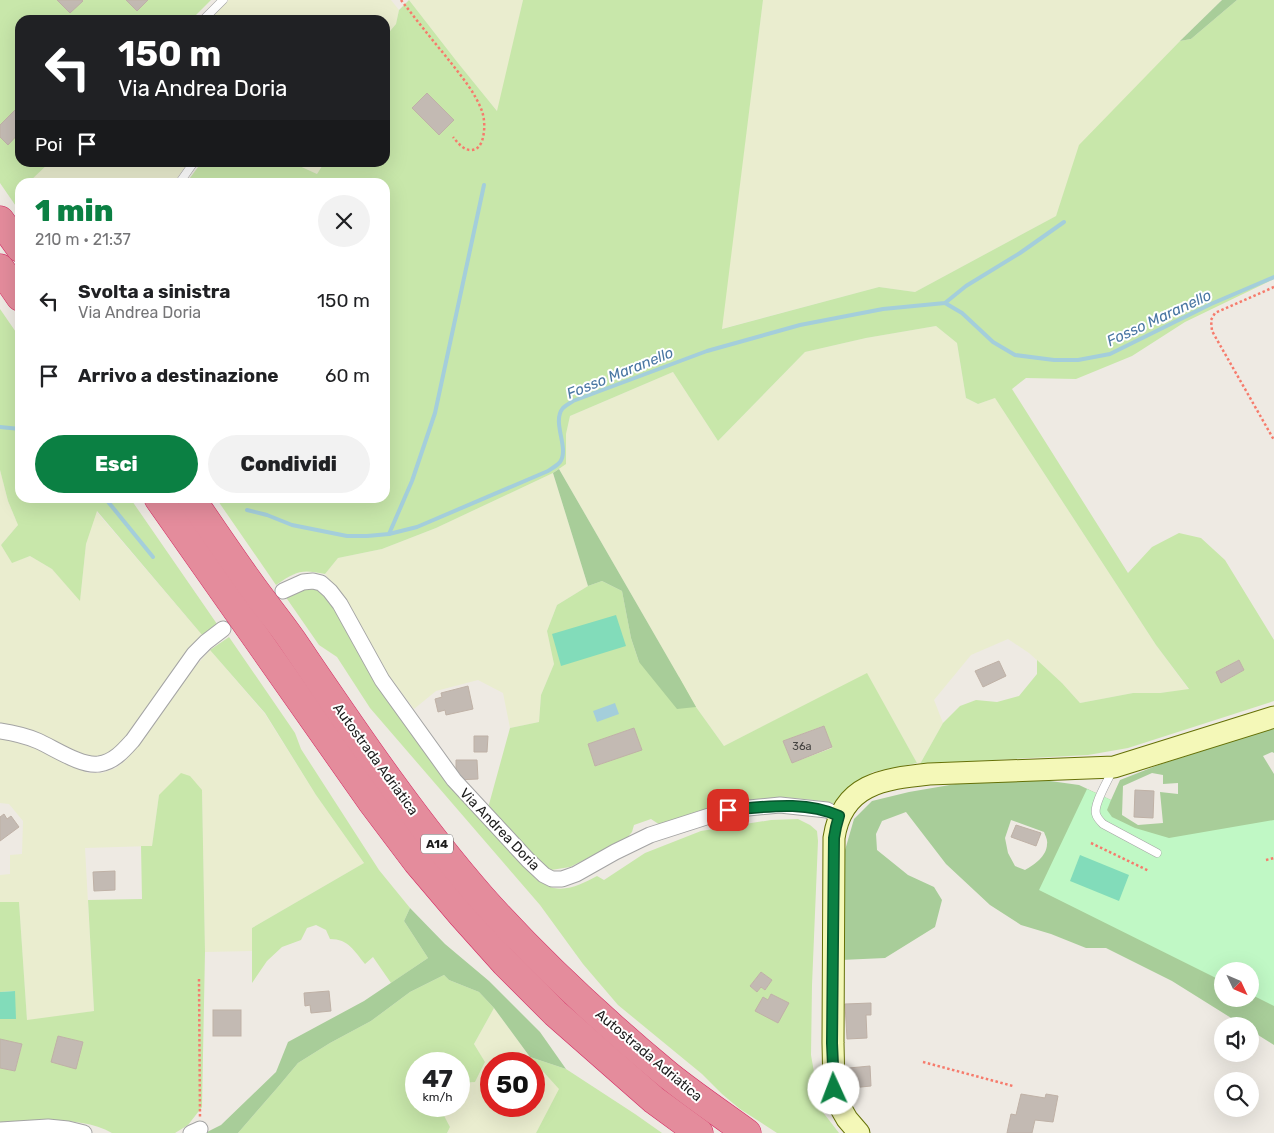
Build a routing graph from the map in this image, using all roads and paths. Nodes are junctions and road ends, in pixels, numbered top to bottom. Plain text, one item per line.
1 (223, 0) edge
2 (401, 0) edge
3 (208, 15) edge
4 (453, 137) dead end
5 (190, 167) edge
6 (183, 178) edge
7 (0, 220) edge
8 (15, 241) edge
9 (0, 268) edge
10 (1274, 287) edge
11 (15, 290) edge
12 (1274, 440) edge
13 (162, 503) edge
14 (195, 503) edge
15 (283, 591) dead end
16 (223, 629) dead end
17 (1274, 717) edge
18 (0, 731) edge
19 (1114, 767) junction
20 (839, 816) junction
21 (1091, 843) dead end
22 (1157, 853) dead end
23 (1274, 858) edge
24 (1266, 860) dead end
25 (1149, 871) dead end
26 (199, 979) dead end
27 (923, 1062) dead end
28 (1013, 1086) dead end
29 (0, 1130) edge
30 (196, 1131) edge
31 (84, 1133) edge
32 (699, 1133) edge
33 (747, 1133) edge
34 (859, 1133) edge

1 - 3 lane
2 - 4 path
5 - 6 lane
7 - 8 highway
9 - 11 highway
10 - 12 path
13 - 32 highway, Autostrada Adriatica / A14
14 - 33 highway, Autostrada Adriatica / A14
15 - 20 street, Via Andrea Doria
16 - 18 street
17 - 19 main road
19 - 20 main road
19 - 22 lane
20 - 34 main road
21 - 25 path
23 - 24 path
26 - 30 path
27 - 28 path
29 - 31 street

